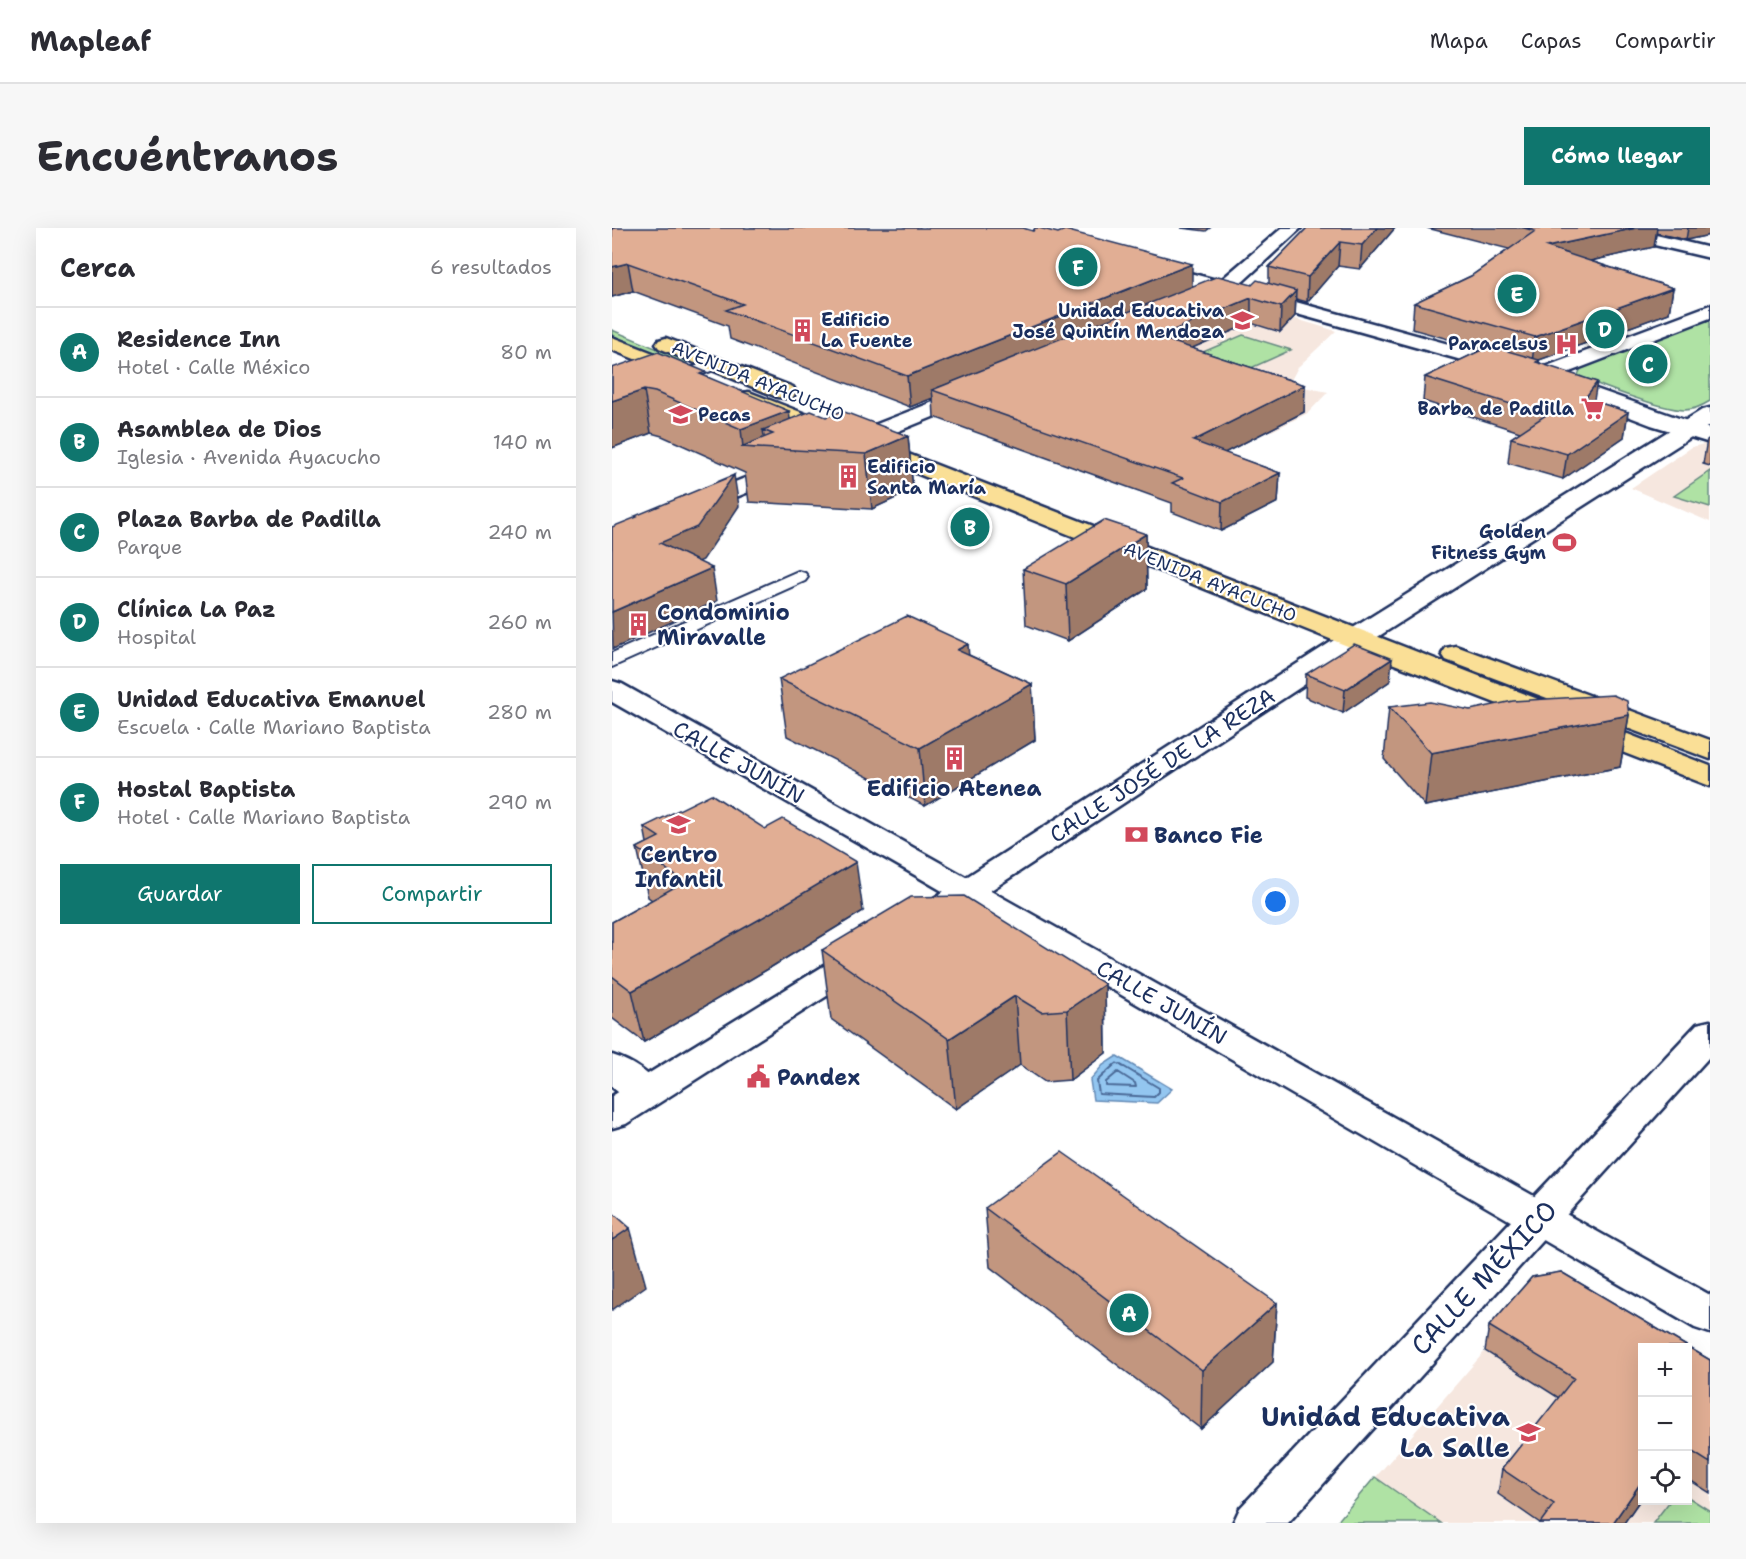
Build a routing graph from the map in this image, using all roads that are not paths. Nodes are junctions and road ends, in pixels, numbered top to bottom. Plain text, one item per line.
1 (1292, 228) edge
2 (1605, 228) edge
3 (1710, 253) edge
4 (1135, 264) edge
5 (1224, 288) junction
6 (1192, 302) edge
7 (1710, 311) edge
8 (612, 322) edge
9 (612, 343) edge
10 (716, 364) junction
11 (689, 374) junction
12 (1540, 376) junction
13 (990, 385) edge
14 (612, 402) edge
15 (1710, 415) edge
16 (1686, 429) junction
17 (879, 430) junction
18 (1710, 436) edge
19 (854, 441) junction
20 (1088, 512) junction
21 (1063, 524) junction
22 (612, 540) edge
23 (798, 577) dead end
24 (1367, 632) junction
25 (612, 661) edge
26 (615, 695) edge
27 (1710, 750) edge
28 (1710, 777) edge
29 (969, 892) junction
30 (1710, 1033) edge
31 (612, 1068) edge
32 (645, 1093) junction
33 (612, 1114) edge
34 (1540, 1218) junction
35 (1710, 1316) edge
36 (1257, 1523) edge

1 - 5 street
2 - 3 street
4 - 5 street
5 - 6 street
5 - 12 street
7 - 12 street
8 - 10 main road, AVENIDA AYACUCHO
9 - 11 main road, AVENIDA AYACUCHO
10 - 11 lane
10 - 17 main road, AVENIDA AYACUCHO
11 - 14 lane
11 - 19 main road, AVENIDA AYACUCHO
12 - 16 street
13 - 17 street
15 - 16 street, CALLE JOSÉ DE LA REZA
16 - 18 street
16 - 24 street, CALLE JOSÉ DE LA REZA
17 - 19 street
17 - 20 main road, AVENIDA AYACUCHO
19 - 21 main road, AVENIDA AYACUCHO
19 - 22 street
20 - 21 main road
20 - 24 main road, AVENIDA AYACUCHO
21 - 24 main road, AVENIDA AYACUCHO
23 - 25 lane
24 - 27 main road, AVENIDA AYACUCHO
24 - 28 main road, AVENIDA AYACUCHO
24 - 29 street, CALLE JOSÉ DE LA REZA
26 - 29 street, CALLE JUNÍN
29 - 32 street, CALLE JOSÉ DE LA REZA
29 - 34 street, CALLE JUNÍN
30 - 34 street, CALLE MÉXICO
31 - 32 street
32 - 33 street, CALLE JOSÉ DE LA REZA
34 - 35 street, CALLE JUNÍN
34 - 36 street, CALLE MÉXICO

